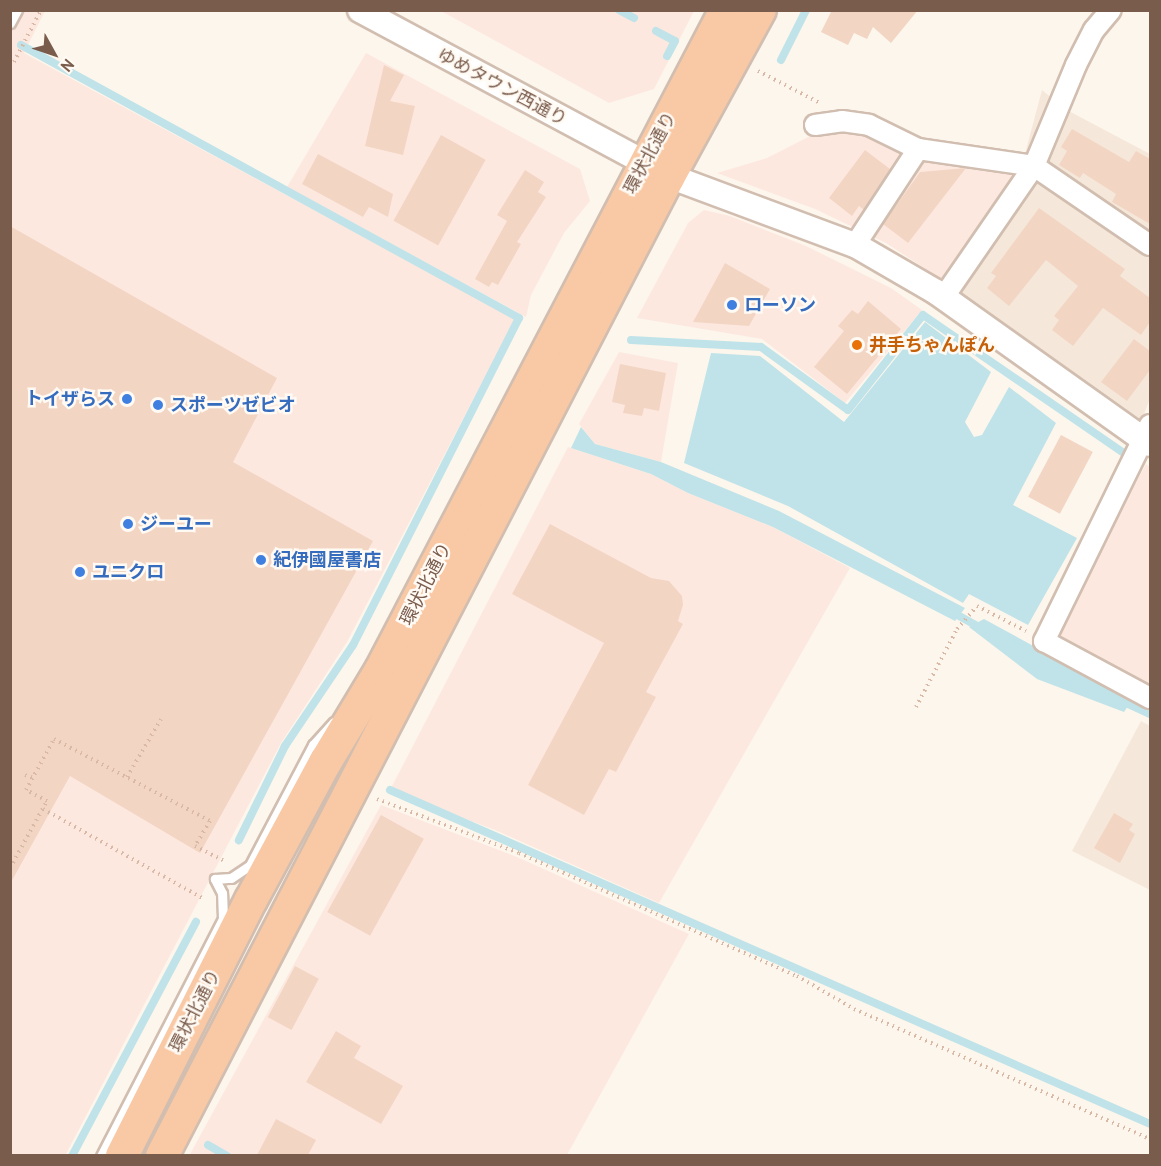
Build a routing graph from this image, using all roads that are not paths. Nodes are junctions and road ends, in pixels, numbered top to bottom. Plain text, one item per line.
1 (17, 10) edge
2 (360, 10) edge
3 (726, 10) edge
4 (760, 10) edge
5 (1111, 10) edge
6 (10, 23) edge
7 (815, 125) dead end
8 (918, 149) junction
9 (1034, 166) junction
10 (657, 169) junction
11 (855, 245) junction
12 (1150, 245) edge
13 (943, 298) junction
14 (1149, 437) edge
15 (381, 670) junction
16 (1150, 698) edge
17 (101, 1155) edge
18 (122, 1155) edge
19 (162, 1155) edge

1 - 6 lane
2 - 10 street, ゆめタウン西通り
3 - 10 highway, 環状北通り
4 - 10 highway, 環状北通り
5 - 9 street
7 - 8 street
8 - 9 street
8 - 11 street
9 - 12 street
9 - 13 street
10 - 11 street, ゆめタウン西通り
10 - 15 highway, 環状北通り
10 - 19 highway, 環状北通り
11 - 13 street, ゆめタウン西通り
13 - 14 street, ゆめタウン西通り
14 - 16 street
15 - 17 lane
15 - 18 highway, 環状北通り

